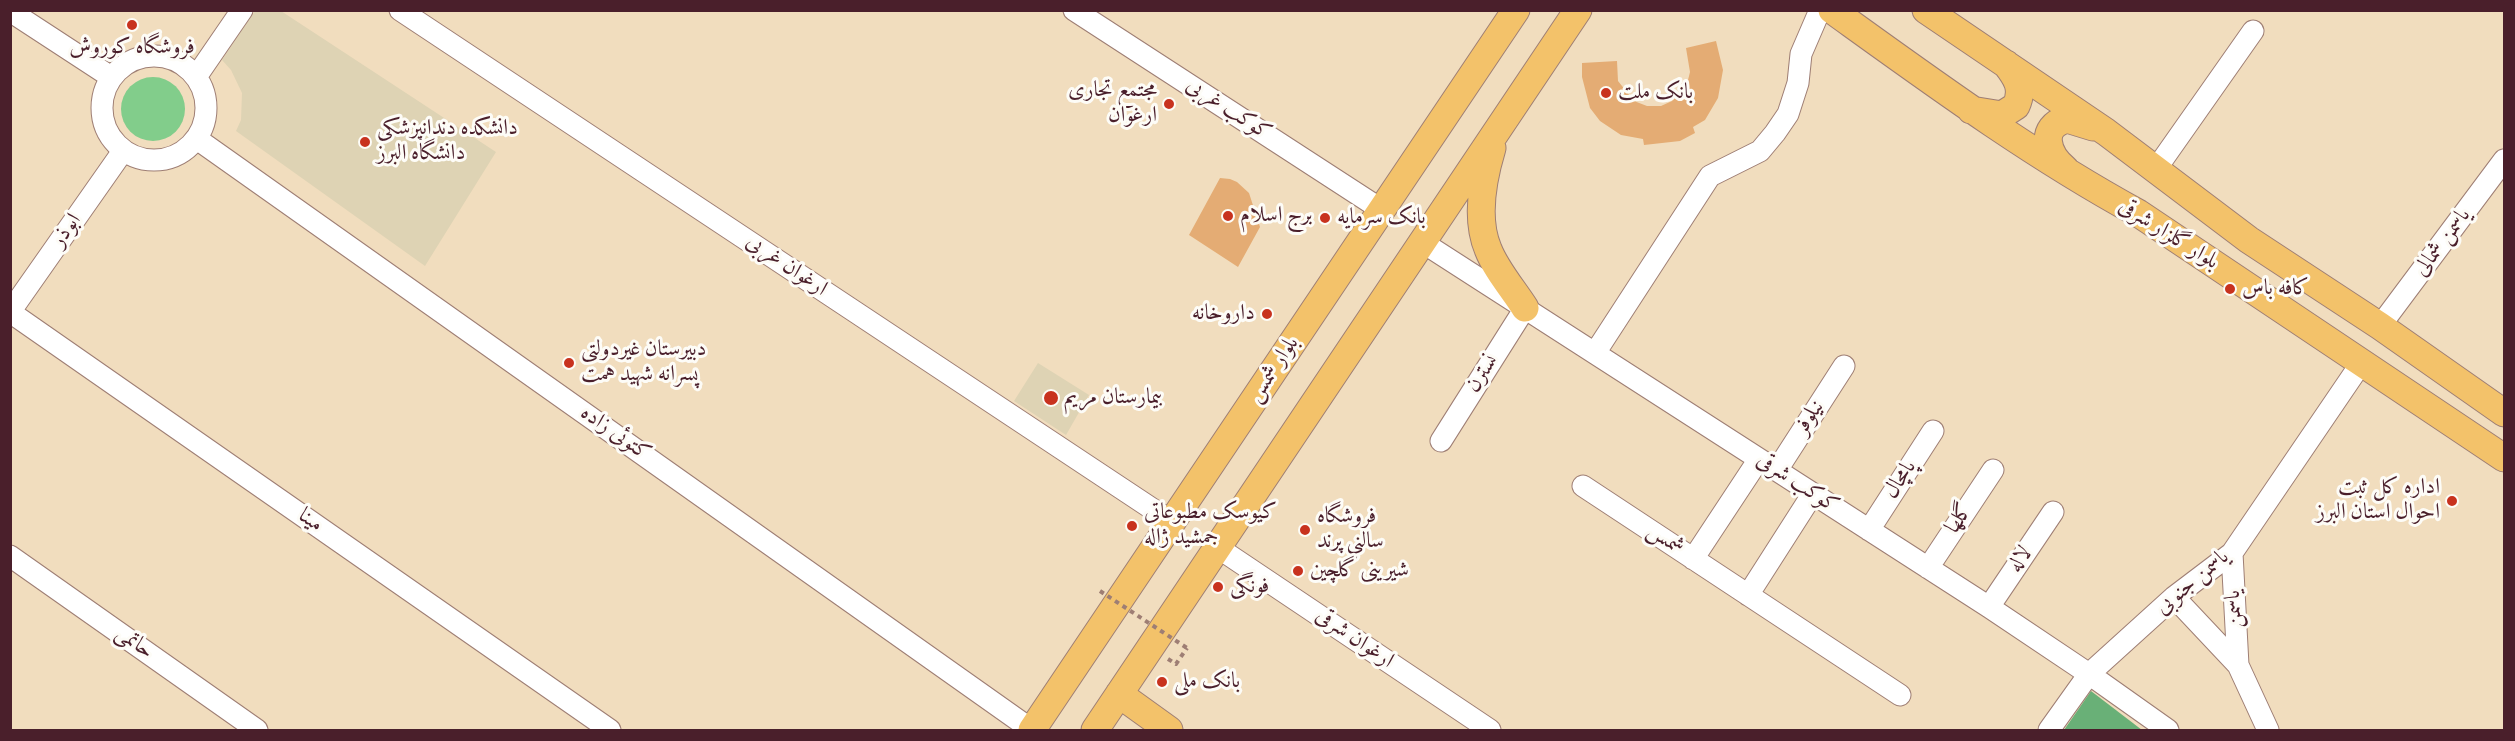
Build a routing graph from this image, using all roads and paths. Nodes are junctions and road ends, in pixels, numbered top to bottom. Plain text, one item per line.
1 (242, 10) edge
2 (400, 10) edge
3 (1074, 10) edge
4 (1516, 10) edge
5 (1578, 10) edge
6 (1820, 10) edge
7 (1832, 10) edge
8 (1926, 10) edge
9 (10, 11) edge
10 (2253, 31) dead end
11 (2006, 64) junction
12 (111, 77) junction
13 (196, 77) junction
14 (1970, 110) junction
15 (1497, 131) junction
16 (2106, 132) junction
17 (197, 139) junction
18 (123, 151) junction
19 (2505, 160) edge
20 (2156, 169) junction
21 (2078, 180) junction
22 (1382, 210) junction
23 (1422, 242) junction
24 (1525, 308) junction
25 (11, 312) edge
26 (2380, 326) junction
27 (1595, 353) junction
28 (2362, 362) junction
29 (1844, 366) dead end
30 (2505, 413) edge
31 (1933, 431) dead end
32 (1441, 441) dead end
33 (2505, 458) edge
34 (1768, 465) junction
35 (1993, 470) dead end
36 (1583, 486) dead end
37 (1812, 495) junction
38 (2053, 512) dead end
39 (1172, 522) junction
40 (1869, 530) junction
41 (1217, 547) junction
42 (2232, 553) junction
43 (10, 556) edge
44 (1693, 559) junction
45 (1928, 568) junction
46 (1100, 591) dead end
47 (1748, 595) junction
48 (2174, 597) junction
49 (1989, 607) junction
50 (1176, 664) dead end
51 (2238, 665) junction
52 (2089, 674) junction
53 (1119, 694) junction
54 (1899, 695) dead end
55 (257, 730) edge
56 (610, 730) edge
57 (1032, 730) edge
58 (1095, 730) edge
59 (1169, 730) edge
60 (1490, 730) edge
61 (2049, 730) edge
62 (2168, 730) edge
63 (2268, 730) edge

1 - 13 street
2 - 39 street, ارغوان غربی
3 - 22 street, کوکب غربی
4 - 22 main road, بلوار شمس
5 - 15 main road
6 - 27 street
7 - 14 main road, بلوار گلزار شرقی
8 - 11 main road, بلوار گلزار شرقی
9 - 12 street
10 - 20 street
11 - 14 main road
11 - 16 main road, بلوار گلزار شرقی
12 - 13 street
12 - 18 street
13 - 17 street
14 - 21 main road, بلوار گلزار شرقی
15 - 23 main road
15 - 24 main road
16 - 20 main road, بلوار گلزار شرقی
16 - 21 main road
17 - 18 street
17 - 57 street, کتوئی زاده
18 - 25 street, ابوذر
19 - 26 street, یاسمن شمالی
20 - 26 main road, بلوار گلزار شرقی
21 - 28 main road, بلوار گلزار شرقی
22 - 39 main road, بلوار شمس
23 - 24 street, کوکب شرقی
23 - 41 main road
24 - 27 street, کوکب شرقی
24 - 32 street, نسترن
25 - 56 street, مینا
26 - 30 main road, بلوار گلزار شرقی
27 - 34 street, کوکب شرقی
28 - 33 main road, بلوار گلزار شرقی
28 - 42 street, یاسمن جنوبی
29 - 34 street, نیلوفر
31 - 40 street, پامچال
34 - 37 street, کوکب شرقی
34 - 44 street, نیلوفر
35 - 45 street, گلها
36 - 44 street, شمس
37 - 40 street, کوکب شرقی
37 - 47 street
38 - 49 street, لاله
39 - 57 main road, بلوار شمس
40 - 45 street, کوکب شرقی
41 - 53 main road
41 - 60 street, ارغوان شرقی
42 - 48 street, یاسمن جنوبی
42 - 51 street, یاسمن
43 - 55 street, حاتمی
44 - 47 street, شمس
45 - 49 street, کوکب شرقی
46 - 50 path, bridge
47 - 54 street, شمس
48 - 51 street, یاسمن
48 - 52 street, یاسمن جنوبی
49 - 52 street, کوکب شرقی
51 - 63 street, یاسمن
52 - 61 street, یاسمن جنوبی
52 - 62 street, کوکب شرقی
53 - 58 main road
53 - 59 main road

